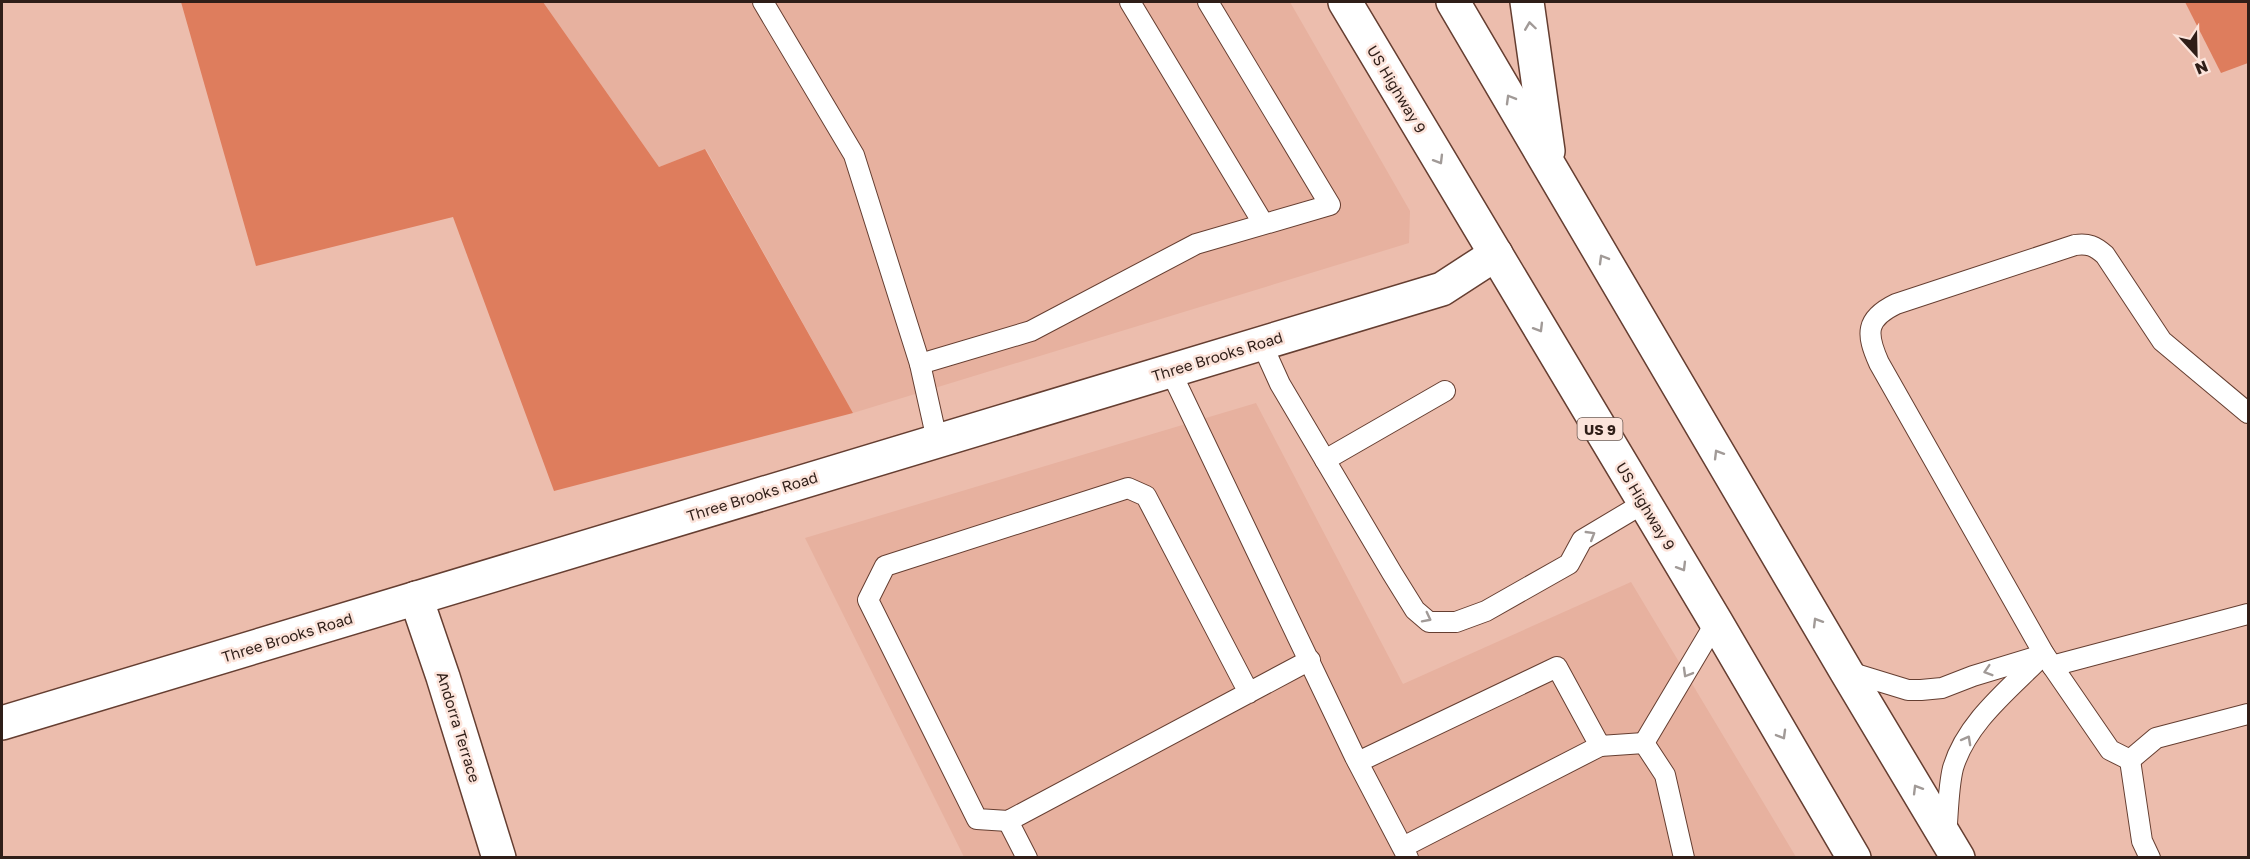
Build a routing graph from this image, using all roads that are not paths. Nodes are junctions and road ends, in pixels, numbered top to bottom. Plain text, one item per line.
1 (763, 2) edge
2 (1132, 2) edge
3 (1208, 2) edge
4 (1345, 2) edge
5 (1453, 2) edge
6 (1527, 2) edge
7 (1550, 168) junction
8 (1263, 223) junction
9 (1496, 254) junction
10 (1261, 342) junction
11 (920, 364) junction
12 (1170, 370) junction
13 (1445, 391) dead end
14 (2248, 413) edge
15 (937, 440) junction
16 (1325, 460) junction
17 (1644, 503) junction
18 (416, 598) junction
19 (2248, 614) edge
20 (1716, 622) junction
21 (1310, 660) junction
22 (2048, 660) junction
23 (1846, 671) junction
24 (1249, 693) junction
25 (2248, 714) edge
26 (2, 723) edge
27 (1644, 743) junction
28 (1600, 746) junction
29 (2130, 760) junction
30 (1358, 762) junction
31 (1008, 821) junction
32 (1952, 847) edge
33 (1405, 852) edge
34 (499, 858) edge
35 (1027, 858) edge
36 (1684, 858) edge
37 (1854, 858) edge
38 (2150, 858) edge

1 - 11 lane
2 - 8 lane
3 - 8 lane
4 -> 9 main road, US Highway 9 / US 9
7 -> 5 main road
7 -> 6 main road
23 -> 7 main road
8 - 11 lane
9 - 10 main road, Three Brooks Road
9 -> 17 main road, US Highway 9 / US 9
10 - 12 main road, Three Brooks Road
10 - 16 lane
11 - 15 lane
12 - 15 main road, Three Brooks Road
12 - 21 lane
13 - 16 lane
14 - 22 lane
15 - 18 main road, Three Brooks Road
16 -> 17 lane
17 -> 20 main road, US Highway 9 / US 9
18 - 26 main road, Three Brooks Road
18 - 34 main road, Andorra Terrace
19 - 22 lane
20 -> 27 lane
20 -> 37 main road, US Highway 9 / US 9
21 - 24 lane
21 - 30 lane
22 -> 23 lane
22 - 29 lane
32 -> 22 lane
32 -> 23 main road
24 - 31 lane
24 - 31 lane
25 - 29 lane
27 - 28 lane
27 - 36 lane
28 - 30 lane
28 - 33 lane
29 - 38 lane
30 - 33 lane
31 - 35 lane

